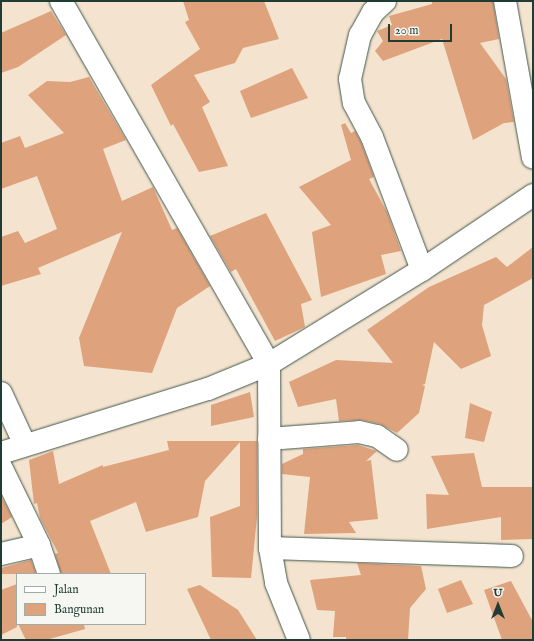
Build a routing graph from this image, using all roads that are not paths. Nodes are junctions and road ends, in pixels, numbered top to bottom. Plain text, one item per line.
1 (61, 1) edge
2 (385, 1) edge
3 (505, 1) edge
4 (533, 158) edge
5 (533, 195) edge
6 (422, 270) junction
7 (269, 364) junction
8 (1, 393) edge
9 (269, 439) junction
10 (25, 445) junction
11 (397, 450) dead end
12 (1, 453) edge
13 (1, 467) edge
14 (39, 545) junction
15 (270, 548) junction
16 (1, 554) edge
17 (512, 556) dead end
18 (49, 573) edge
19 (298, 640) edge

1 - 7 street
2 - 6 street
3 - 4 street
5 - 6 street
6 - 7 street
7 - 9 street
7 - 10 street
8 - 10 street
9 - 11 street
9 - 15 street
10 - 12 street
13 - 14 street
14 - 16 street
14 - 18 street
15 - 17 street
15 - 19 street

